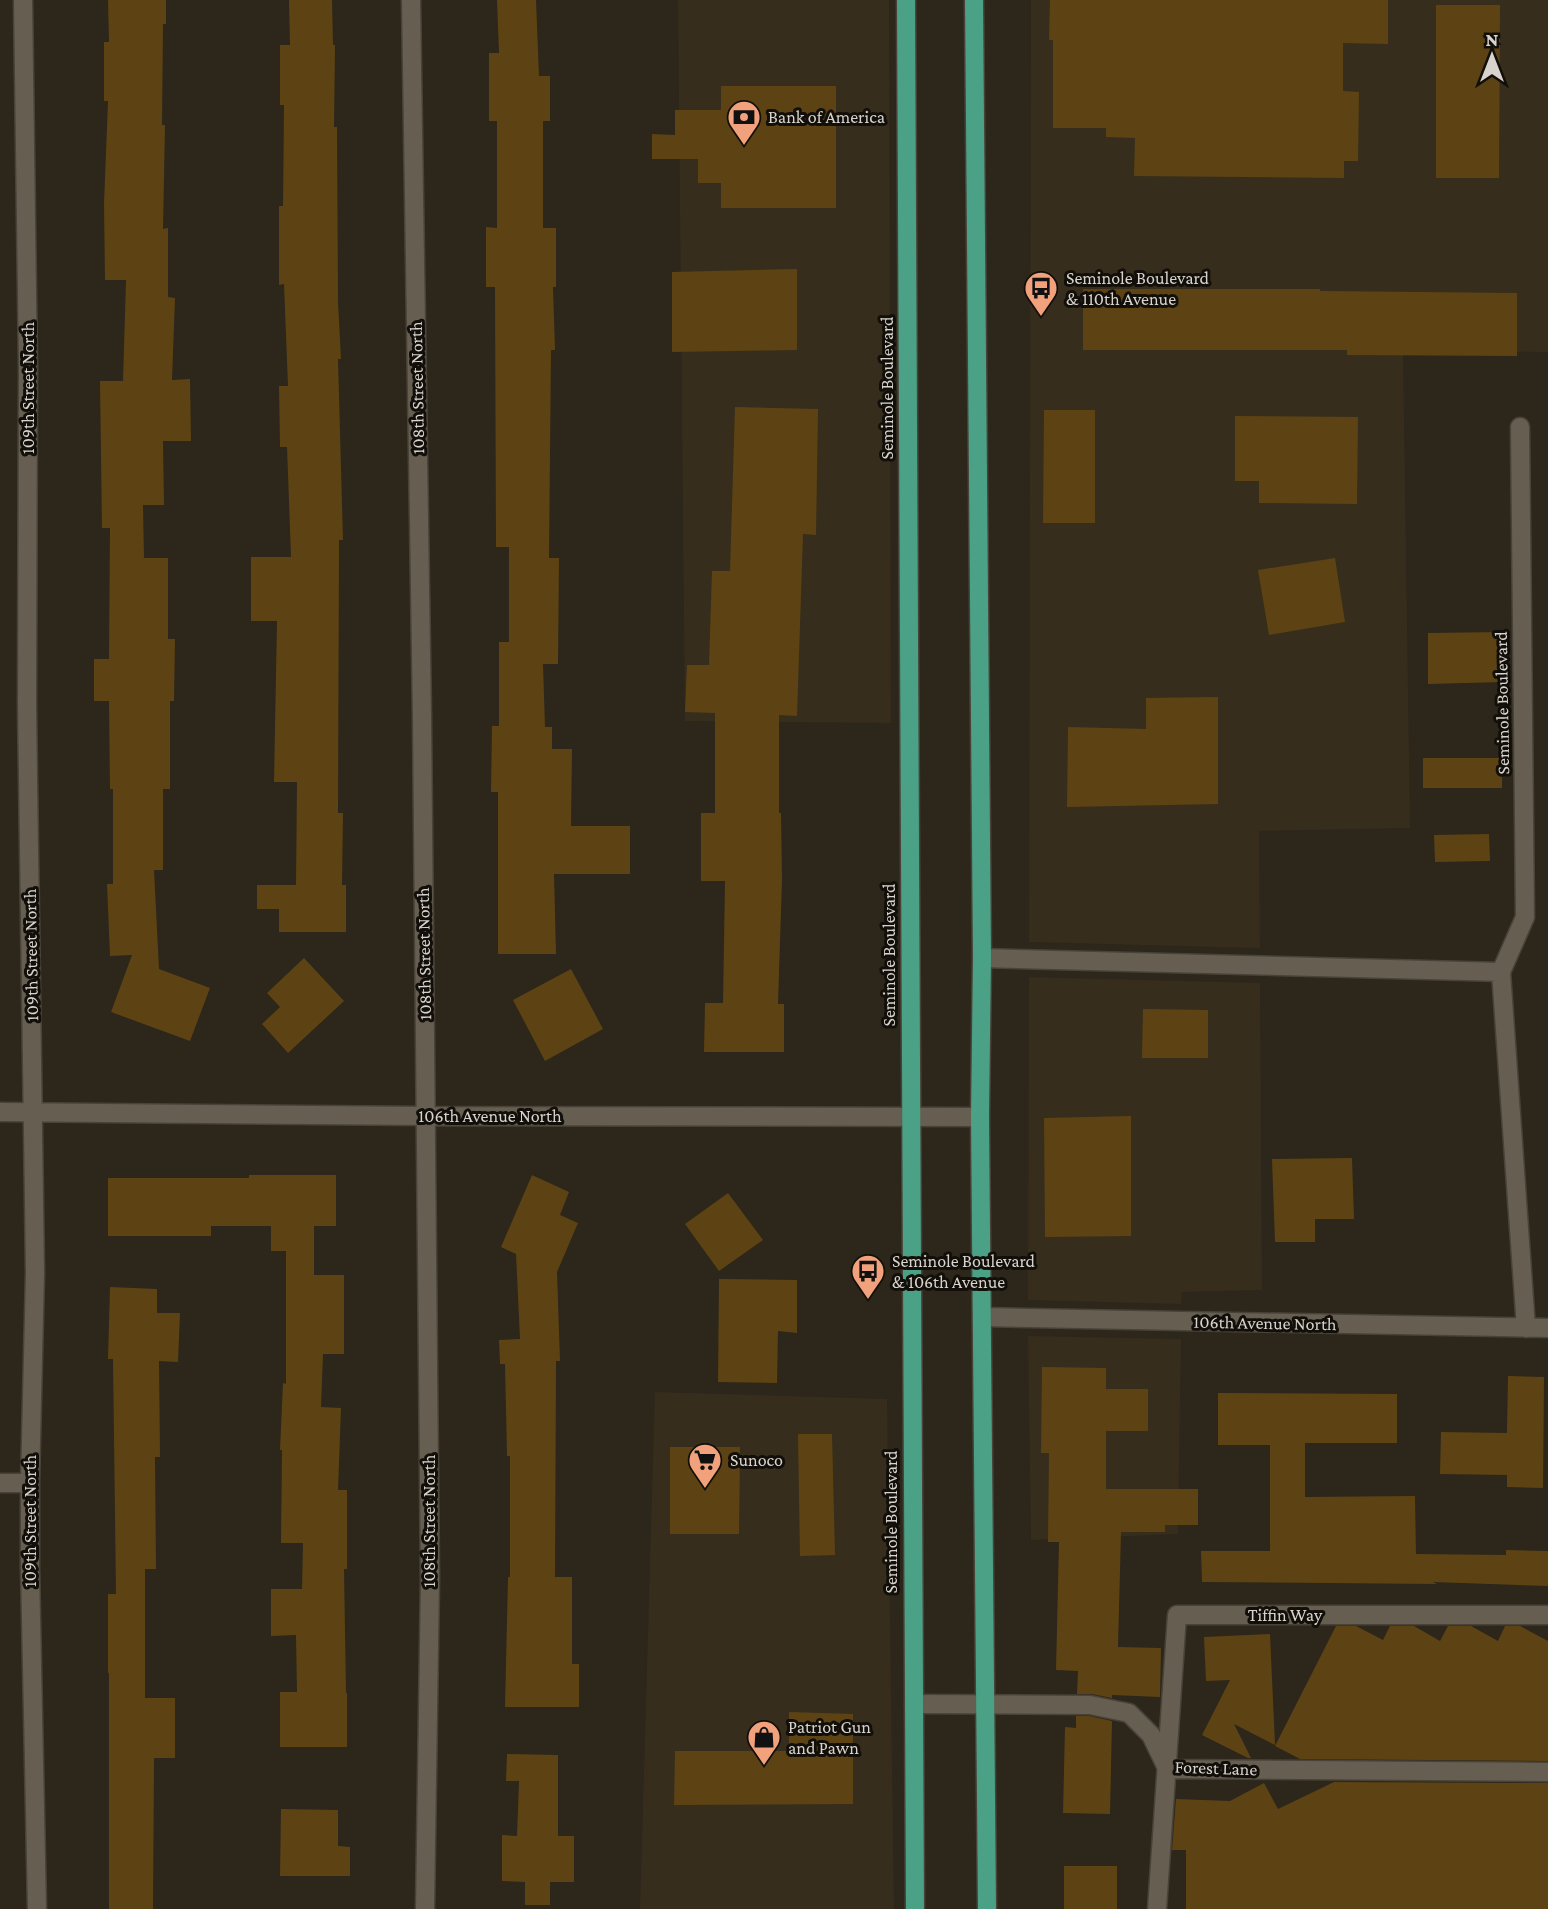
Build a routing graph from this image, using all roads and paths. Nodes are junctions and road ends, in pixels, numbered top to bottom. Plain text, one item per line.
1 (23, 0) edge
2 (411, 0) edge
3 (906, 0) edge
4 (974, 0) edge
5 (1520, 428) dead end
6 (982, 958) junction
7 (1501, 972) junction
8 (0, 1112) edge
9 (33, 1112) junction
10 (425, 1116) junction
11 (911, 1117) junction
12 (980, 1117) junction
13 (982, 1317) junction
14 (1526, 1328) junction
15 (1548, 1328) edge
16 (0, 1483) edge
17 (30, 1483) junction
18 (1548, 1615) edge
19 (914, 1704) junction
20 (985, 1704) junction
21 (1168, 1769) junction
22 (1548, 1772) edge
23 (37, 1909) edge
24 (425, 1909) edge
25 (915, 1909) edge
26 (987, 1909) edge
27 (1157, 1909) edge

1 - 9 street, 109th Street North
2 - 10 street, 108th Street North
3 - 11 main road, Seminole Boulevard
4 - 6 main road
5 - 7 street, Seminole Boulevard
6 - 7 street
6 - 12 main road
7 - 14 street, Seminole Boulevard
8 - 9 street, 106th Avenue North
9 - 10 street, 106th Avenue North
9 - 17 street, 109th Street North
10 - 11 street, 106th Avenue North
10 - 24 street, 108th Street North
11 - 12 street, 106th Avenue North
11 - 19 main road, Seminole Boulevard
12 - 13 main road
13 - 14 street, 106th Avenue North
13 - 20 main road
14 - 15 street, 106th Avenue North
16 - 17 street
17 - 23 street, 109th Street North
18 - 21 street, Tiffin Way
19 - 20 street, Forest Lane
19 - 25 main road, Seminole Boulevard
20 - 21 street, Forest Lane
20 - 26 main road
21 - 22 street, Forest Lane
21 - 27 street

